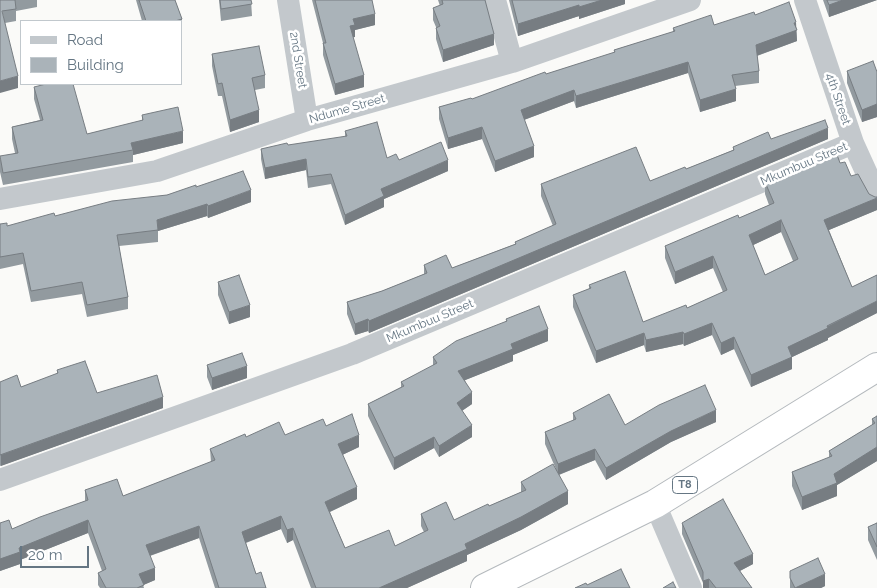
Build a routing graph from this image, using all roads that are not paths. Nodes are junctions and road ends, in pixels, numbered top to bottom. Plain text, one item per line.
1 (288, 0) edge
2 (495, 0) edge
3 (690, 0) edge
4 (805, 0) edge
5 (512, 62) junction
6 (307, 120) junction
7 (853, 143) junction
8 (877, 196) edge
9 (0, 199) edge
10 (877, 367) edge
11 (0, 480) edge
12 (655, 504) junction
13 (485, 588) edge
14 (691, 588) edge

1 - 6 street, 2nd Street
2 - 5 street
3 - 5 street, Ndume Street
4 - 7 street, 4th Street
5 - 6 street, Ndume Street
6 - 9 street, Ndume Street
7 - 8 street, 4th Street
7 - 11 street, Mkumbuu Street
10 - 12 highway, T8
12 - 13 highway, T8
12 - 14 street

